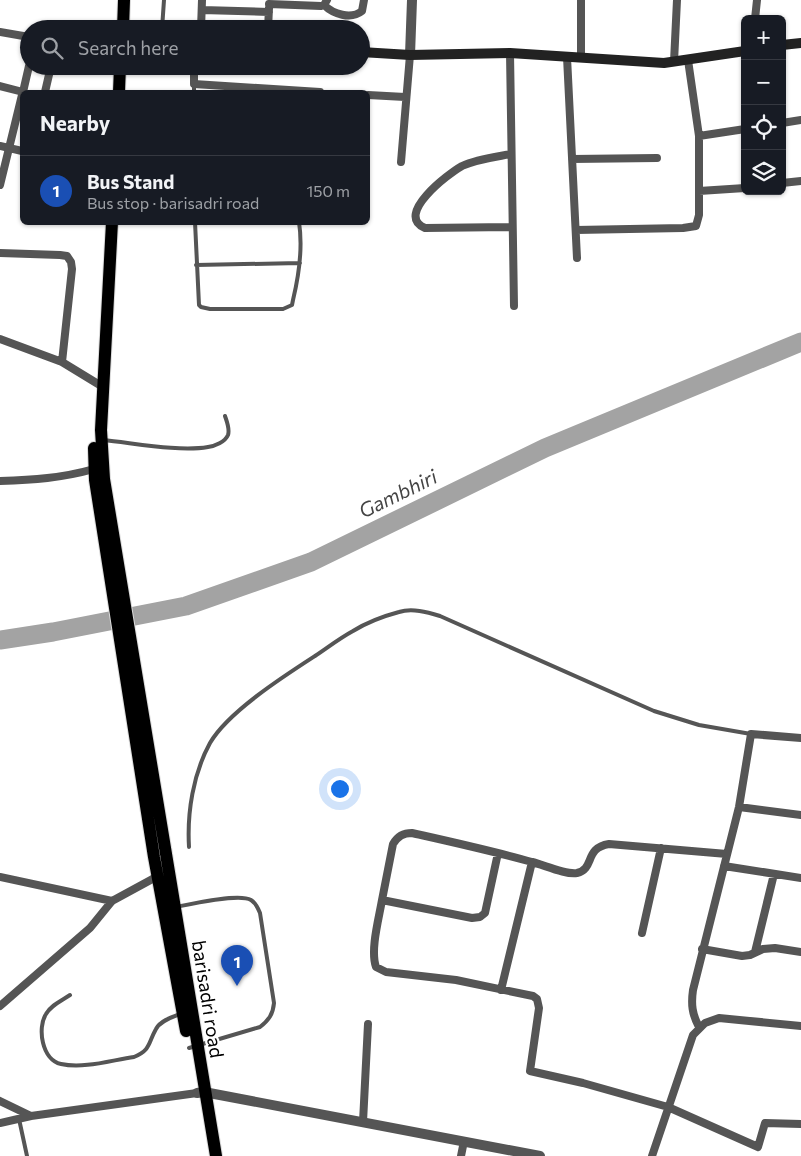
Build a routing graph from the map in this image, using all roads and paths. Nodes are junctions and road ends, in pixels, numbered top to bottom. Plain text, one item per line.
1 (124, 0) edge
2 (164, 0) edge
3 (202, 0) edge
4 (364, 0) edge
5 (412, 0) edge
6 (581, 0) edge
7 (677, 0) edge
8 (757, 0) edge
9 (326, 2) edge
10 (269, 5) edge
11 (202, 10) junction
12 (755, 15) edge
13 (123, 20) edge
14 (163, 20) edge
15 (201, 20) edge
16 (268, 20) edge
17 (0, 32) edge
18 (20, 35) edge
19 (801, 43) edge
20 (786, 45) edge
21 (741, 52) edge
22 (370, 53) edge
23 (510, 54) junction
24 (410, 55) junction
25 (567, 57) junction
26 (581, 58) junction
27 (688, 60) junction
28 (674, 62) junction
29 (27, 75) edge
30 (49, 75) edge
31 (120, 75) edge
32 (194, 75) edge
33 (0, 86) edge
34 (194, 88) edge
35 (24, 90) edge
36 (45, 90) edge
37 (119, 90) edge
38 (248, 90) edge
39 (20, 92) edge
40 (370, 95) edge
41 (405, 96) junction
42 (20, 105) edge
43 (801, 120) edge
44 (786, 122) edge
45 (741, 130) edge
46 (699, 136) junction
47 (0, 146) edge
48 (9, 149) junction
49 (20, 151) edge
50 (511, 154) junction
51 (657, 158) dead end
52 (572, 159) junction
53 (401, 162) dead end
54 (801, 181) edge
55 (786, 183) edge
56 (0, 185) edge
57 (741, 188) edge
58 (699, 191) junction
59 (112, 225) edge
60 (195, 225) edge
61 (299, 225) edge
62 (512, 227) junction
63 (576, 230) junction
64 (0, 253) edge
65 (577, 258) dead end
66 (300, 263) junction
67 (196, 265) junction
68 (514, 306) dead end
69 (0, 339) edge
70 (62, 362) junction
71 (103, 387) junction
72 (225, 416) dead end
73 (101, 435) junction
74 (94, 469) junction
75 (0, 481) edge
76 (751, 734) junction
77 (801, 738) edge
78 (739, 807) junction
79 (801, 815) edge
80 (189, 847) dead end
81 (661, 848) junction
82 (498, 853) junction
83 (727, 854) junction
84 (532, 862) junction
85 (724, 866) junction
86 (774, 874) junction
87 (158, 876) junction
88 (0, 877) edge
89 (801, 878) edge
90 (112, 900) junction
91 (382, 900) junction
92 (169, 908) junction
93 (642, 934) dead end
94 (702, 949) junction
95 (755, 952) junction
96 (801, 952) edge
97 (501, 990) junction
98 (70, 996) dead end
99 (0, 1006) edge
100 (187, 1011) junction
101 (368, 1024) dead end
102 (801, 1026) edge
103 (699, 1027) junction
104 (193, 1046) junction
105 (201, 1093) junction
106 (0, 1102) edge
107 (668, 1107) junction
108 (30, 1116) junction
109 (19, 1119) junction
110 (363, 1122) junction
111 (0, 1123) edge
112 (801, 1124) edge
113 (464, 1141) junction
114 (523, 1154) edge
115 (27, 1156) edge
116 (208, 1156) edge
117 (216, 1156) edge
118 (461, 1156) edge
119 (540, 1156) edge
120 (652, 1156) edge

1 - 13 main road
2 - 14 lane
3 - 11 street
4 - 9 street
5 - 24 street
6 - 26 street
7 - 28 street
8 - 12 street
9 - 10 street
10 - 11 street
10 - 16 street
11 - 15 street
17 - 18 street
19 - 20 main road
21 - 27 main road
22 - 24 main road
23 - 24 main road
23 - 25 main road
23 - 50 street
24 - 41 street
25 - 26 main road
25 - 52 street
26 - 28 main road
27 - 28 main road
27 - 46 street
29 - 35 street
30 - 36 street
31 - 37 main road
32 - 34 street
33 - 39 street
34 - 38 street
40 - 41 street
41 - 53 street
42 - 48 street
43 - 44 street
45 - 46 street
46 - 58 street
47 - 48 street
48 - 49 street
48 - 56 street
50 - 62 street
50 - 62 street
51 - 52 street
52 - 63 street
54 - 55 street
57 - 58 street
58 - 63 street
59 - 71 main road
60 - 67 lane
61 - 66 lane
62 - 68 street
63 - 65 street
64 - 70 street
66 - 67 lane
66 - 67 lane
69 - 70 street
70 - 71 street
71 - 73 main road
72 - 73 lane
73 - 74 main road, barisadri road
73 - 92 main road, barisadri road
74 - 75 street
74 - 87 main road, barisadri road
76 - 77 street
76 - 78 street
76 - 80 lane
78 - 79 street
78 - 83 street
81 - 83 street
81 - 84 street
81 - 93 street
82 - 84 street
82 - 91 street
82 - 91 street
83 - 85 street
84 - 97 street
85 - 86 street
85 - 94 street
86 - 89 street
86 - 95 street
87 - 90 street
87 - 92 main road, barisadri road
88 - 90 street
90 - 99 street
91 - 97 street
92 - 100 main road, barisadri road
92 - 104 lane
94 - 95 street
94 - 103 street
95 - 96 street
97 - 107 street
98 - 100 lane
100 - 104 main road, barisadri road
101 - 110 street
102 - 103 street
103 - 107 street
104 - 105 main road, barisadri road
105 - 108 street
105 - 110 street
105 - 116 main road, barisadri road
105 - 117 main road, barisadri road
106 - 108 street
107 - 112 street
107 - 120 street
108 - 109 street
109 - 111 street
109 - 115 lane
110 - 113 street
113 - 114 street
113 - 118 street
114 - 119 street

